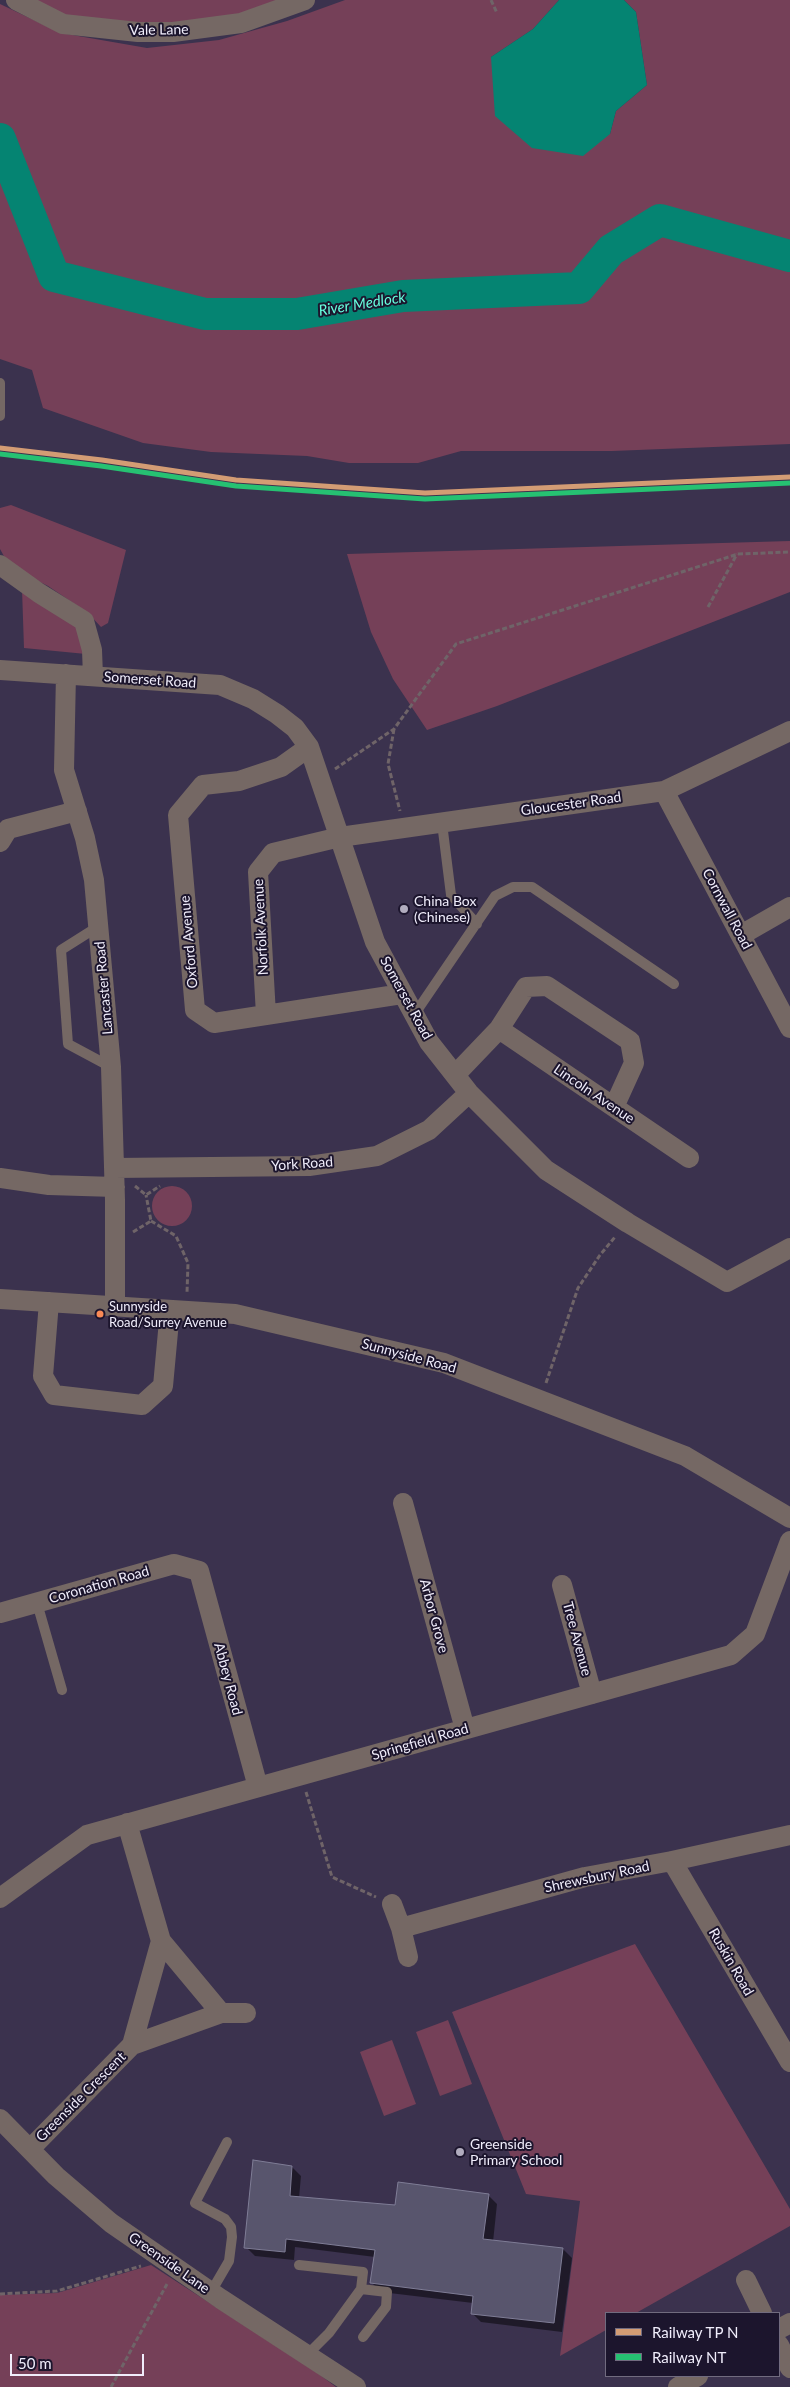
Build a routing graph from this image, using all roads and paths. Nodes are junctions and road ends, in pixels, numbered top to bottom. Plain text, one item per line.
1 (16, 0) edge
2 (305, 0) edge
3 (491, 0) edge
4 (497, 13) dead end
5 (0, 384) edge
6 (0, 416) edge
7 (790, 552) edge
8 (738, 554) junction
9 (0, 565) edge
10 (708, 607) dead end
11 (0, 670) edge
12 (66, 674) junction
13 (93, 676) junction
14 (394, 729) junction
15 (790, 731) edge
16 (309, 747) junction
17 (320, 778) junction
18 (664, 791) junction
19 (77, 811) junction
20 (442, 823) junction
21 (404, 829) junction
22 (340, 837) junction
23 (0, 842) edge
24 (790, 907) edge
25 (477, 924) junction
26 (98, 926) junction
27 (740, 935) junction
28 (674, 984) dead end
29 (402, 994) junction
30 (414, 1014) junction
31 (266, 1015) junction
32 (790, 1028) edge
33 (499, 1029) junction
34 (111, 1067) junction
35 (456, 1075) junction
36 (469, 1094) junction
37 (614, 1107) junction
38 (689, 1158) dead end
39 (114, 1177) junction
40 (0, 1178) edge
41 (146, 1195) dead end
42 (151, 1220) junction
43 (628, 1223) junction
44 (115, 1244) junction
45 (790, 1248) edge
46 (0, 1299) edge
47 (49, 1302) junction
48 (115, 1306) junction
49 (178, 1310) junction
50 (540, 1400) junction
51 (402, 1503) dead end
52 (790, 1518) edge
53 (790, 1541) edge
54 (199, 1572) joint
55 (562, 1584) dead end
56 (37, 1603) junction
57 (0, 1613) edge
58 (62, 1690) dead end
59 (592, 1694) junction
60 (465, 1729) junction
61 (301, 1775) junction
62 (258, 1787) junction
63 (127, 1824) junction
64 (790, 1835) edge
65 (672, 1862) junction
66 (0, 1898) edge
67 (392, 1904) joint
68 (402, 1928) junction
69 (161, 1941) junction
70 (408, 1957) dead end
71 (221, 2013) junction
72 (246, 2013) dead end
73 (132, 2045) junction
74 (790, 2062) edge
75 (0, 2118) edge
76 (226, 2142) dead end
77 (30, 2149) junction
78 (169, 2263) junction
79 (299, 2265) dead end
80 (746, 2280) dead end
81 (361, 2289) junction
82 (211, 2292) junction
83 (0, 2294) edge
84 (762, 2312) edge
85 (363, 2337) dead end
86 (780, 2348) edge
87 (308, 2356) junction
88 (790, 2368) edge
89 (696, 2377) edge
90 (111, 2387) edge
91 (356, 2387) edge
92 (678, 2387) edge

1 - 2 street, Vale Lane
3 - 4 path
5 - 6 lane
7 - 8 path
8 - 10 path
8 - 14 path
9 - 13 street
11 - 12 street, Somerset Road
12 - 13 street, Somerset Road
12 - 19 street, Lancaster Road
13 - 16 street, Somerset Road
14 - 17 path
14 - 21 path
15 - 18 street, Gloucester Road
16 - 17 street, Somerset Road
16 - 31 street, Oxford Avenue
17 - 22 street, Somerset Road
18 - 20 street, Gloucester Road
18 - 27 street, Cornwall Road
19 - 23 street
19 - 26 street, Lancaster Road
20 - 21 street, Gloucester Road
20 - 25 lane
21 - 22 street, Gloucester Road
22 - 29 street, Somerset Road
22 - 31 street, Norfolk Avenue
24 - 27 street
25 - 28 lane
25 - 30 lane
26 - 34 street, Lancaster Road
26 - 34 lane
27 - 32 street, Cornwall Road
29 - 30 street, Somerset Road
29 - 31 street, Oxford Avenue
30 - 35 street, Somerset Road
33 - 35 street
33 - 37 street, Lincoln Avenue
33 - 37 street
34 - 39 street, Lancaster Road
35 - 36 street, Somerset Road
36 - 39 street, York Road
36 - 43 street, Somerset Road
37 - 38 street, Lincoln Avenue
39 - 40 street, York Road
39 - 44 street, Lancaster Road
41 - 42 path
42 - 44 path
42 - 49 path
43 - 45 street, Somerset Road
43 - 50 path
44 - 48 street, Lancaster Road
46 - 47 street, Sunnyside Road
47 - 48 street, Sunnyside Road
47 - 49 street
48 - 49 street, Sunnyside Road
49 - 50 street, Sunnyside Road
50 - 52 street, Sunnyside Road
51 - 60 street, Arbor Grove
53 - 59 street, Springfield Road
54 - 56 street, Coronation Road
54 - 62 street, Abbey Road
55 - 59 street, Tree Avenue
56 - 57 street, Coronation Road
56 - 58 lane
59 - 60 street, Springfield Road
60 - 61 street, Springfield Road
61 - 62 street, Springfield Road
61 - 67 path
62 - 63 street, Springfield Road
63 - 66 street, Springfield Road
63 - 69 street
64 - 65 street, Shrewsbury Road
65 - 68 street, Shrewsbury Road
65 - 74 street, Ruskin Road
67 - 68 street
68 - 70 street
69 - 71 street
69 - 73 street
71 - 72 street
71 - 73 street
73 - 77 street, Greenside Crescent
75 - 77 street, Greenside Lane
76 - 82 lane
77 - 78 street, Greenside Lane
78 - 82 street, Greenside Lane
78 - 83 path
78 - 90 path
79 - 81 lane
80 - 84 street
81 - 85 lane
81 - 87 lane
82 - 87 street, Greenside Lane
86 - 88 street
87 - 91 street, Greenside Lane
89 - 92 street

